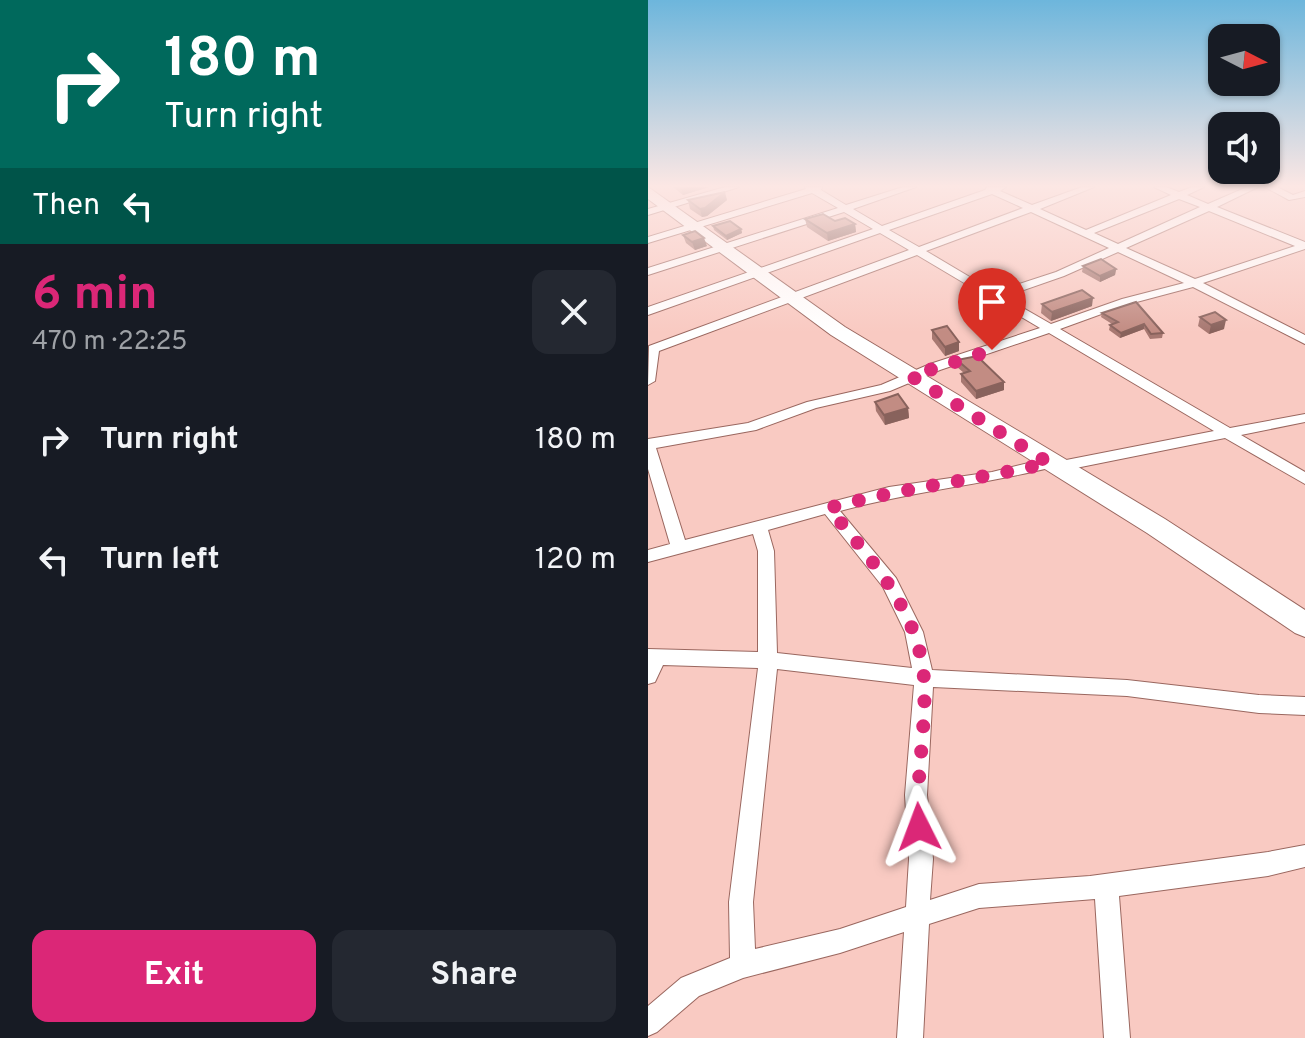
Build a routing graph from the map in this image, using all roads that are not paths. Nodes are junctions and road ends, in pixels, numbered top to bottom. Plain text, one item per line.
1 (706, 235) edge
2 (765, 235) edge
3 (864, 235) edge
4 (893, 235) edge
5 (963, 235) edge
6 (1087, 235) edge
7 (1141, 235) edge
8 (1278, 235) edge
9 (1115, 247) junction
10 (724, 249) junction
11 (920, 251) junction
12 (648, 272) edge
13 (756, 274) junction
14 (1192, 282) junction
15 (997, 295) junction
16 (793, 300) junction
17 (648, 311) edge
18 (1052, 328) junction
19 (1305, 340) edge
20 (651, 350) edge
21 (911, 376) junction
22 (648, 381) edge
23 (1305, 418) edge
24 (1229, 434) junction
25 (648, 445) edge
26 (1053, 465) junction
27 (1305, 479) edge
28 (829, 508) junction
29 (759, 527) junction
30 (679, 548) junction
31 (648, 556) edge
32 (1305, 625) edge
33 (768, 660) junction
34 (651, 663) edge
35 (924, 678) junction
36 (1305, 706) edge
37 (1305, 856) edge
38 (1106, 885) junction
39 (916, 917) junction
40 (743, 965) junction
41 (648, 1023) edge
42 (910, 1038) edge
43 (1117, 1038) edge

1 - 10 main road
2 - 10 street
3 - 13 street
4 - 11 street
5 - 11 street
6 - 9 street
7 - 9 street
8 - 14 street
9 - 14 street
9 - 15 street
10 - 12 street
10 - 13 main road
11 - 15 street
11 - 16 street
13 - 16 main road
13 - 17 street
14 - 18 street
14 - 19 street
15 - 18 street
16 - 20 street
16 - 21 main road
18 - 21 street
18 - 24 street
20 - 22 street
21 - 25 street
21 - 26 main road
23 - 24 street
24 - 26 street
24 - 27 street
25 - 30 street
26 - 28 street
26 - 32 main road
28 - 29 street
28 - 35 street
29 - 30 street
29 - 33 street
30 - 31 street
33 - 34 street
33 - 35 street
33 - 40 street
35 - 36 street
35 - 39 street
37 - 38 street
38 - 39 street
38 - 43 street
39 - 40 street
39 - 42 street
40 - 41 street

